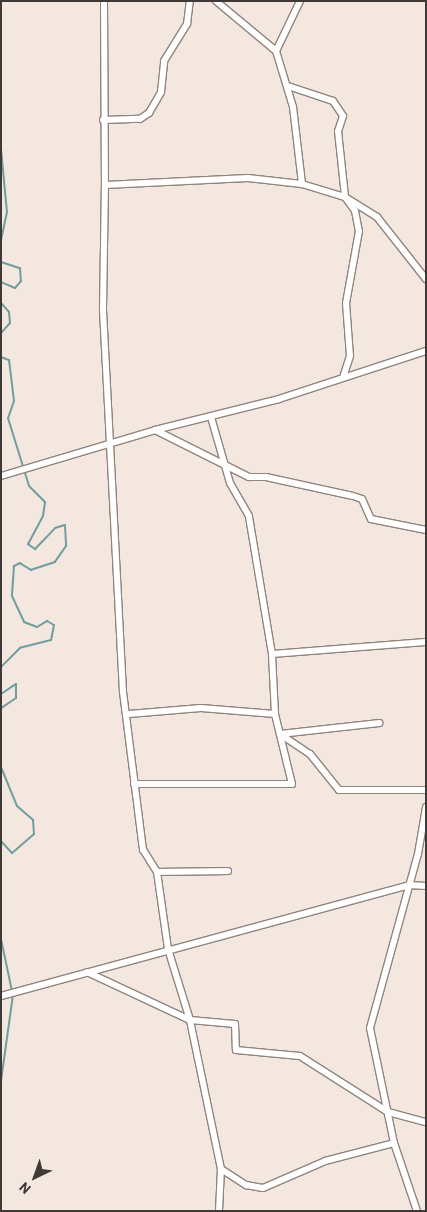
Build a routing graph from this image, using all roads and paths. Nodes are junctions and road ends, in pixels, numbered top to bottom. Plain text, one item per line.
1 (104, 1) edge
2 (190, 1) edge
3 (216, 1) edge
4 (300, 1) edge
5 (276, 51) junction
6 (288, 86) junction
7 (104, 120) junction
8 (302, 184) junction
9 (105, 185) junction
10 (345, 197) junction
11 (426, 279) edge
12 (426, 351) edge
13 (344, 376) junction
14 (211, 417) junction
15 (155, 430) junction
16 (112, 443) junction
17 (226, 465) junction
18 (1, 476) edge
19 (426, 530) edge
20 (426, 642) edge
21 (272, 654) junction
22 (129, 714) junction
23 (274, 714) junction
24 (379, 723) dead end
25 (280, 734) junction
26 (134, 784) junction
27 (426, 790) edge
28 (426, 806) edge
29 (228, 871) dead end
30 (157, 872) junction
31 (409, 885) junction
32 (426, 886) edge
33 (168, 949) junction
34 (87, 972) junction
35 (1, 996) edge
36 (190, 1020) junction
37 (388, 1112) junction
38 (426, 1122) edge
39 (394, 1144) junction
40 (221, 1169) junction
41 (219, 1211) edge
42 (417, 1211) edge

1 - 7 street
2 - 7 street
3 - 5 street
4 - 5 street
5 - 6 street
6 - 8 street
6 - 10 street
7 - 9 street
8 - 9 street
8 - 10 street
9 - 16 street
10 - 11 street
10 - 13 street
12 - 13 street
13 - 14 street
14 - 15 street
14 - 17 street
15 - 16 street
15 - 17 street
16 - 18 street
16 - 22 street
17 - 19 street
17 - 21 street
20 - 21 street
21 - 23 street
22 - 23 street
22 - 26 street
23 - 25 street
24 - 25 street
25 - 26 street
25 - 27 street
26 - 30 street
28 - 31 street
29 - 30 street
30 - 33 street
31 - 32 street
31 - 33 street
31 - 37 street
33 - 34 street
33 - 36 street
34 - 35 street
34 - 36 street
36 - 37 street
36 - 40 street
37 - 38 street
37 - 39 street
39 - 40 street
39 - 42 street
40 - 41 street

